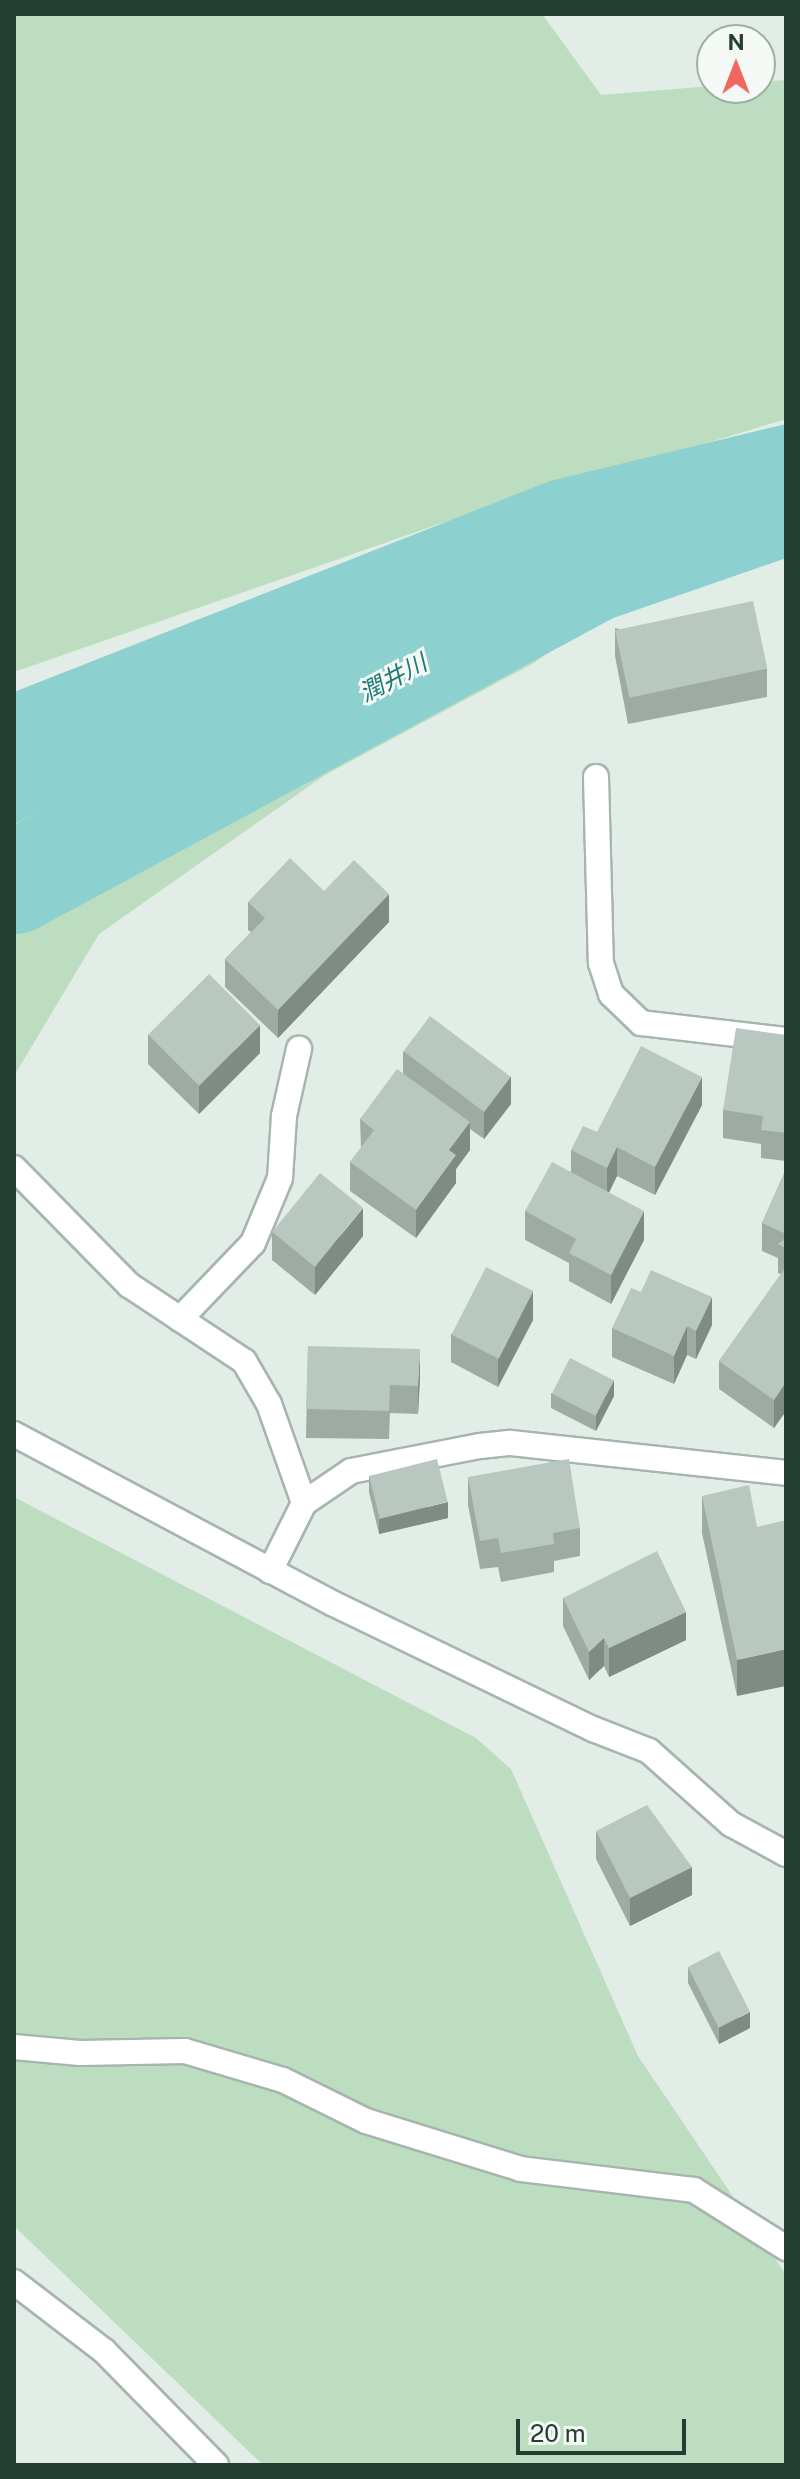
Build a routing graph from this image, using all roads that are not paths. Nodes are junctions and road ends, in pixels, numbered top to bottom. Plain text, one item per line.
1 (596, 777) dead end
2 (786, 1040) edge
3 (299, 1049) dead end
4 (14, 1168) edge
5 (180, 1319) junction
6 (14, 1434) edge
7 (786, 1473) edge
8 (304, 1503) junction
9 (270, 1571) junction
10 (786, 1854) edge
11 (14, 2047) edge
12 (786, 2248) edge
13 (14, 2282) edge
14 (216, 2465) edge

1 - 2 street
3 - 5 street
4 - 5 street
5 - 8 street
6 - 9 street
7 - 8 street
8 - 9 street
9 - 10 street
11 - 12 street
13 - 14 street

